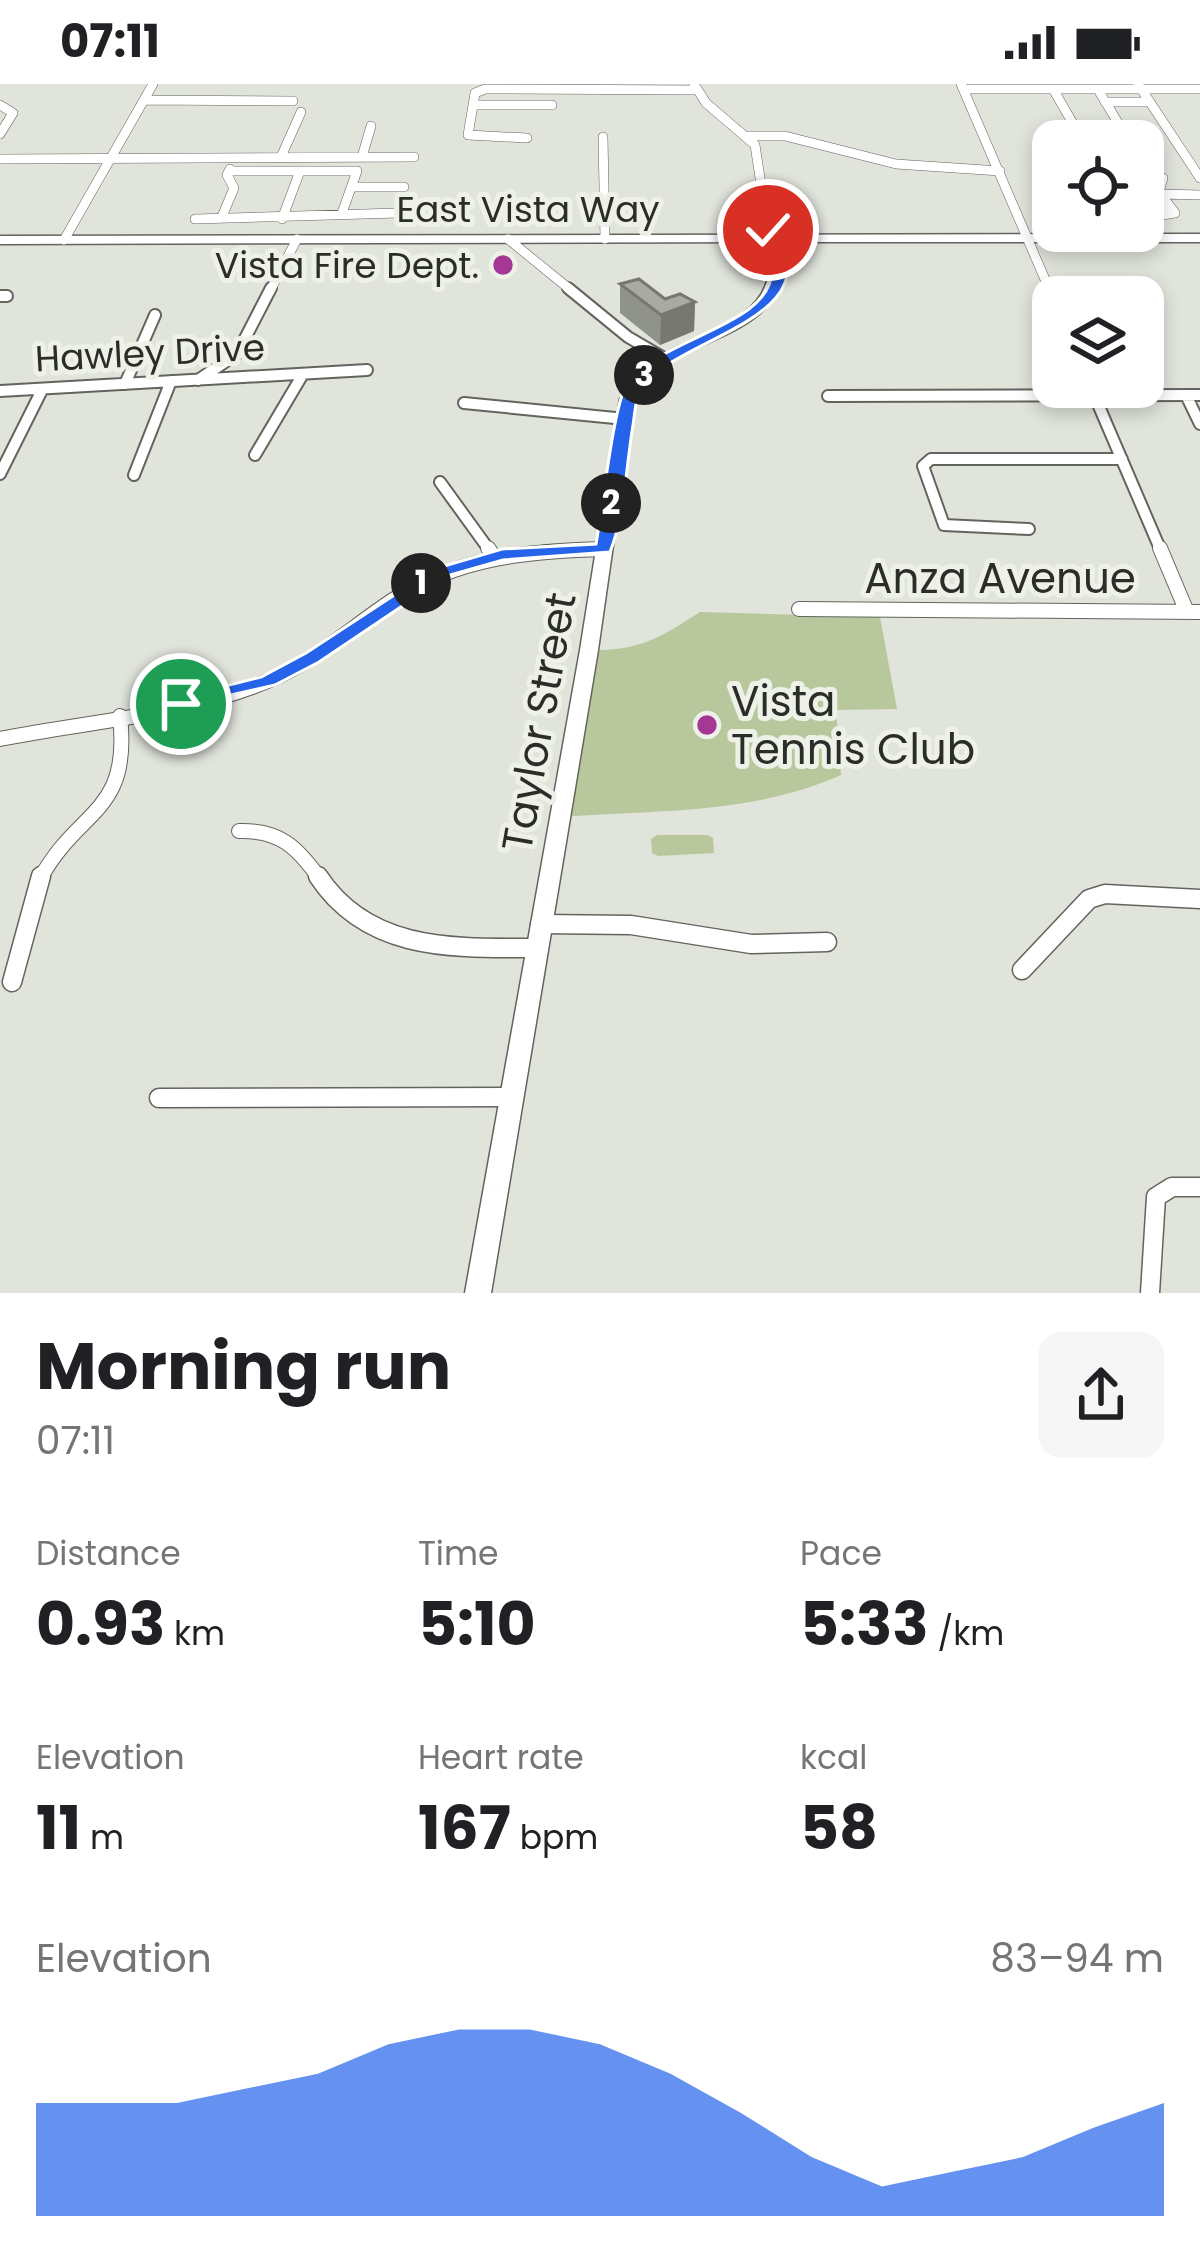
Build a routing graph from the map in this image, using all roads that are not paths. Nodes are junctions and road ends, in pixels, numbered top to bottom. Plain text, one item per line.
1 (153, 84) edge
2 (962, 86) edge
3 (1140, 86) edge
4 (614, 87) edge
5 (695, 87) edge
6 (1048, 87) edge
7 (1200, 89) edge
8 (144, 100) junction
9 (292, 100) dead end
10 (1150, 102) junction
11 (0, 105) edge
12 (473, 105) junction
13 (552, 105) dead end
14 (301, 112) dead end
15 (1069, 120) edge
16 (1117, 120) edge
17 (371, 126) dead end
18 (0, 134) edge
19 (603, 136) dead end
20 (748, 136) junction
21 (527, 138) dead end
22 (281, 157) junction
23 (362, 157) junction
24 (415, 157) dead end
25 (0, 159) edge
26 (110, 161) junction
27 (300, 171) junction
28 (1000, 172) junction
29 (1200, 178) edge
30 (352, 187) junction
31 (404, 187) dead end
32 (1164, 194) edge
33 (1200, 196) edge
34 (1164, 197) edge
35 (342, 213) junction
36 (398, 213) dead end
37 (1164, 218) edge
38 (195, 219) dead end
39 (221, 219) junction
40 (282, 219) junction
41 (605, 238) junction
42 (774, 238) junction
43 (1200, 238) edge
44 (297, 239) junction
45 (508, 239) junction
46 (0, 240) edge
47 (64, 240) junction
48 (1029, 240) junction
49 (1044, 276) edge
50 (155, 315) dead end
51 (664, 358) junction
52 (367, 370) dead end
53 (303, 374) junction
54 (198, 380) junction
55 (171, 381) junction
56 (125, 384) junction
57 (42, 390) junction
58 (0, 391) edge
59 (1032, 392) edge
60 (1164, 394) edge
61 (1186, 395) junction
62 (1200, 395) edge
63 (828, 396) dead end
64 (464, 403) dead end
65 (1100, 408) edge
66 (625, 419) junction
67 (1200, 424) edge
68 (255, 454) dead end
69 (1122, 459) junction
70 (0, 474) edge
71 (134, 475) dead end
72 (440, 482) dead end
73 (1029, 530) dead end
74 (604, 549) junction
75 (494, 556) junction
76 (800, 609) dead end
77 (1193, 612) edge
78 (120, 716) junction
79 (0, 739) edge
80 (239, 831) dead end
81 (1200, 898) edge
82 (540, 924) junction
83 (827, 942) dead end
84 (536, 948) junction
85 (1022, 970) dead end
86 (12, 982) dead end
87 (511, 1097) junction
88 (159, 1098) dead end
89 (1200, 1187) edge
90 (478, 1293) edge
91 (1150, 1293) edge

1 - 8 street
2 - 6 street
2 - 28 street
3 - 6 street
3 - 7 street
3 - 10 street
4 - 5 street
4 - 12 street
5 - 20 street
6 - 15 street
8 - 9 street
8 - 26 street
10 - 16 street
10 - 29 street
11 - 18 street
12 - 13 street
12 - 21 street
14 - 22 street
17 - 23 street
19 - 41 street
20 - 28 street
20 - 42 street
22 - 23 street
22 - 26 street
23 - 24 street
25 - 26 street
26 - 47 street
27 - 30 street
27 - 39 street
27 - 40 street
28 - 48 street
30 - 31 street
30 - 35 street
32 - 33 street
34 - 37 street
35 - 36 street
35 - 40 street
38 - 39 street
39 - 40 street
41 - 42 main road, East Vista Way
41 - 45 main road, East Vista Way
42 - 48 main road, East Vista Way
42 - 51 main road, Taylor Street
43 - 48 main road, East Vista Way
44 - 45 main road, East Vista Way
44 - 47 main road, East Vista Way
44 - 54 street
45 - 51 street
46 - 47 main road, East Vista Way
48 - 49 street
50 - 56 street
51 - 66 main road, Taylor Street
52 - 53 street, Hawley Drive
53 - 54 street, Hawley Drive
53 - 68 street, Hawley Drive
54 - 55 street, Hawley Drive
55 - 56 street, Hawley Drive
55 - 71 street
56 - 57 street, Hawley Drive
57 - 58 street, Hawley Drive
57 - 70 street
59 - 63 street
60 - 61 street
61 - 62 street
61 - 67 street
64 - 66 street
65 - 69 street
66 - 74 main road, Taylor Street
69 - 73 street
69 - 77 street
72 - 75 street
74 - 75 street
74 - 82 main road, Taylor Street
75 - 78 street
76 - 77 street, Anza Avenue
78 - 79 street
78 - 86 street
80 - 84 street
81 - 85 street
82 - 83 street
82 - 84 main road, Taylor Street
84 - 87 main road, Taylor Street
87 - 88 street
87 - 90 main road, Taylor Street
89 - 91 street

